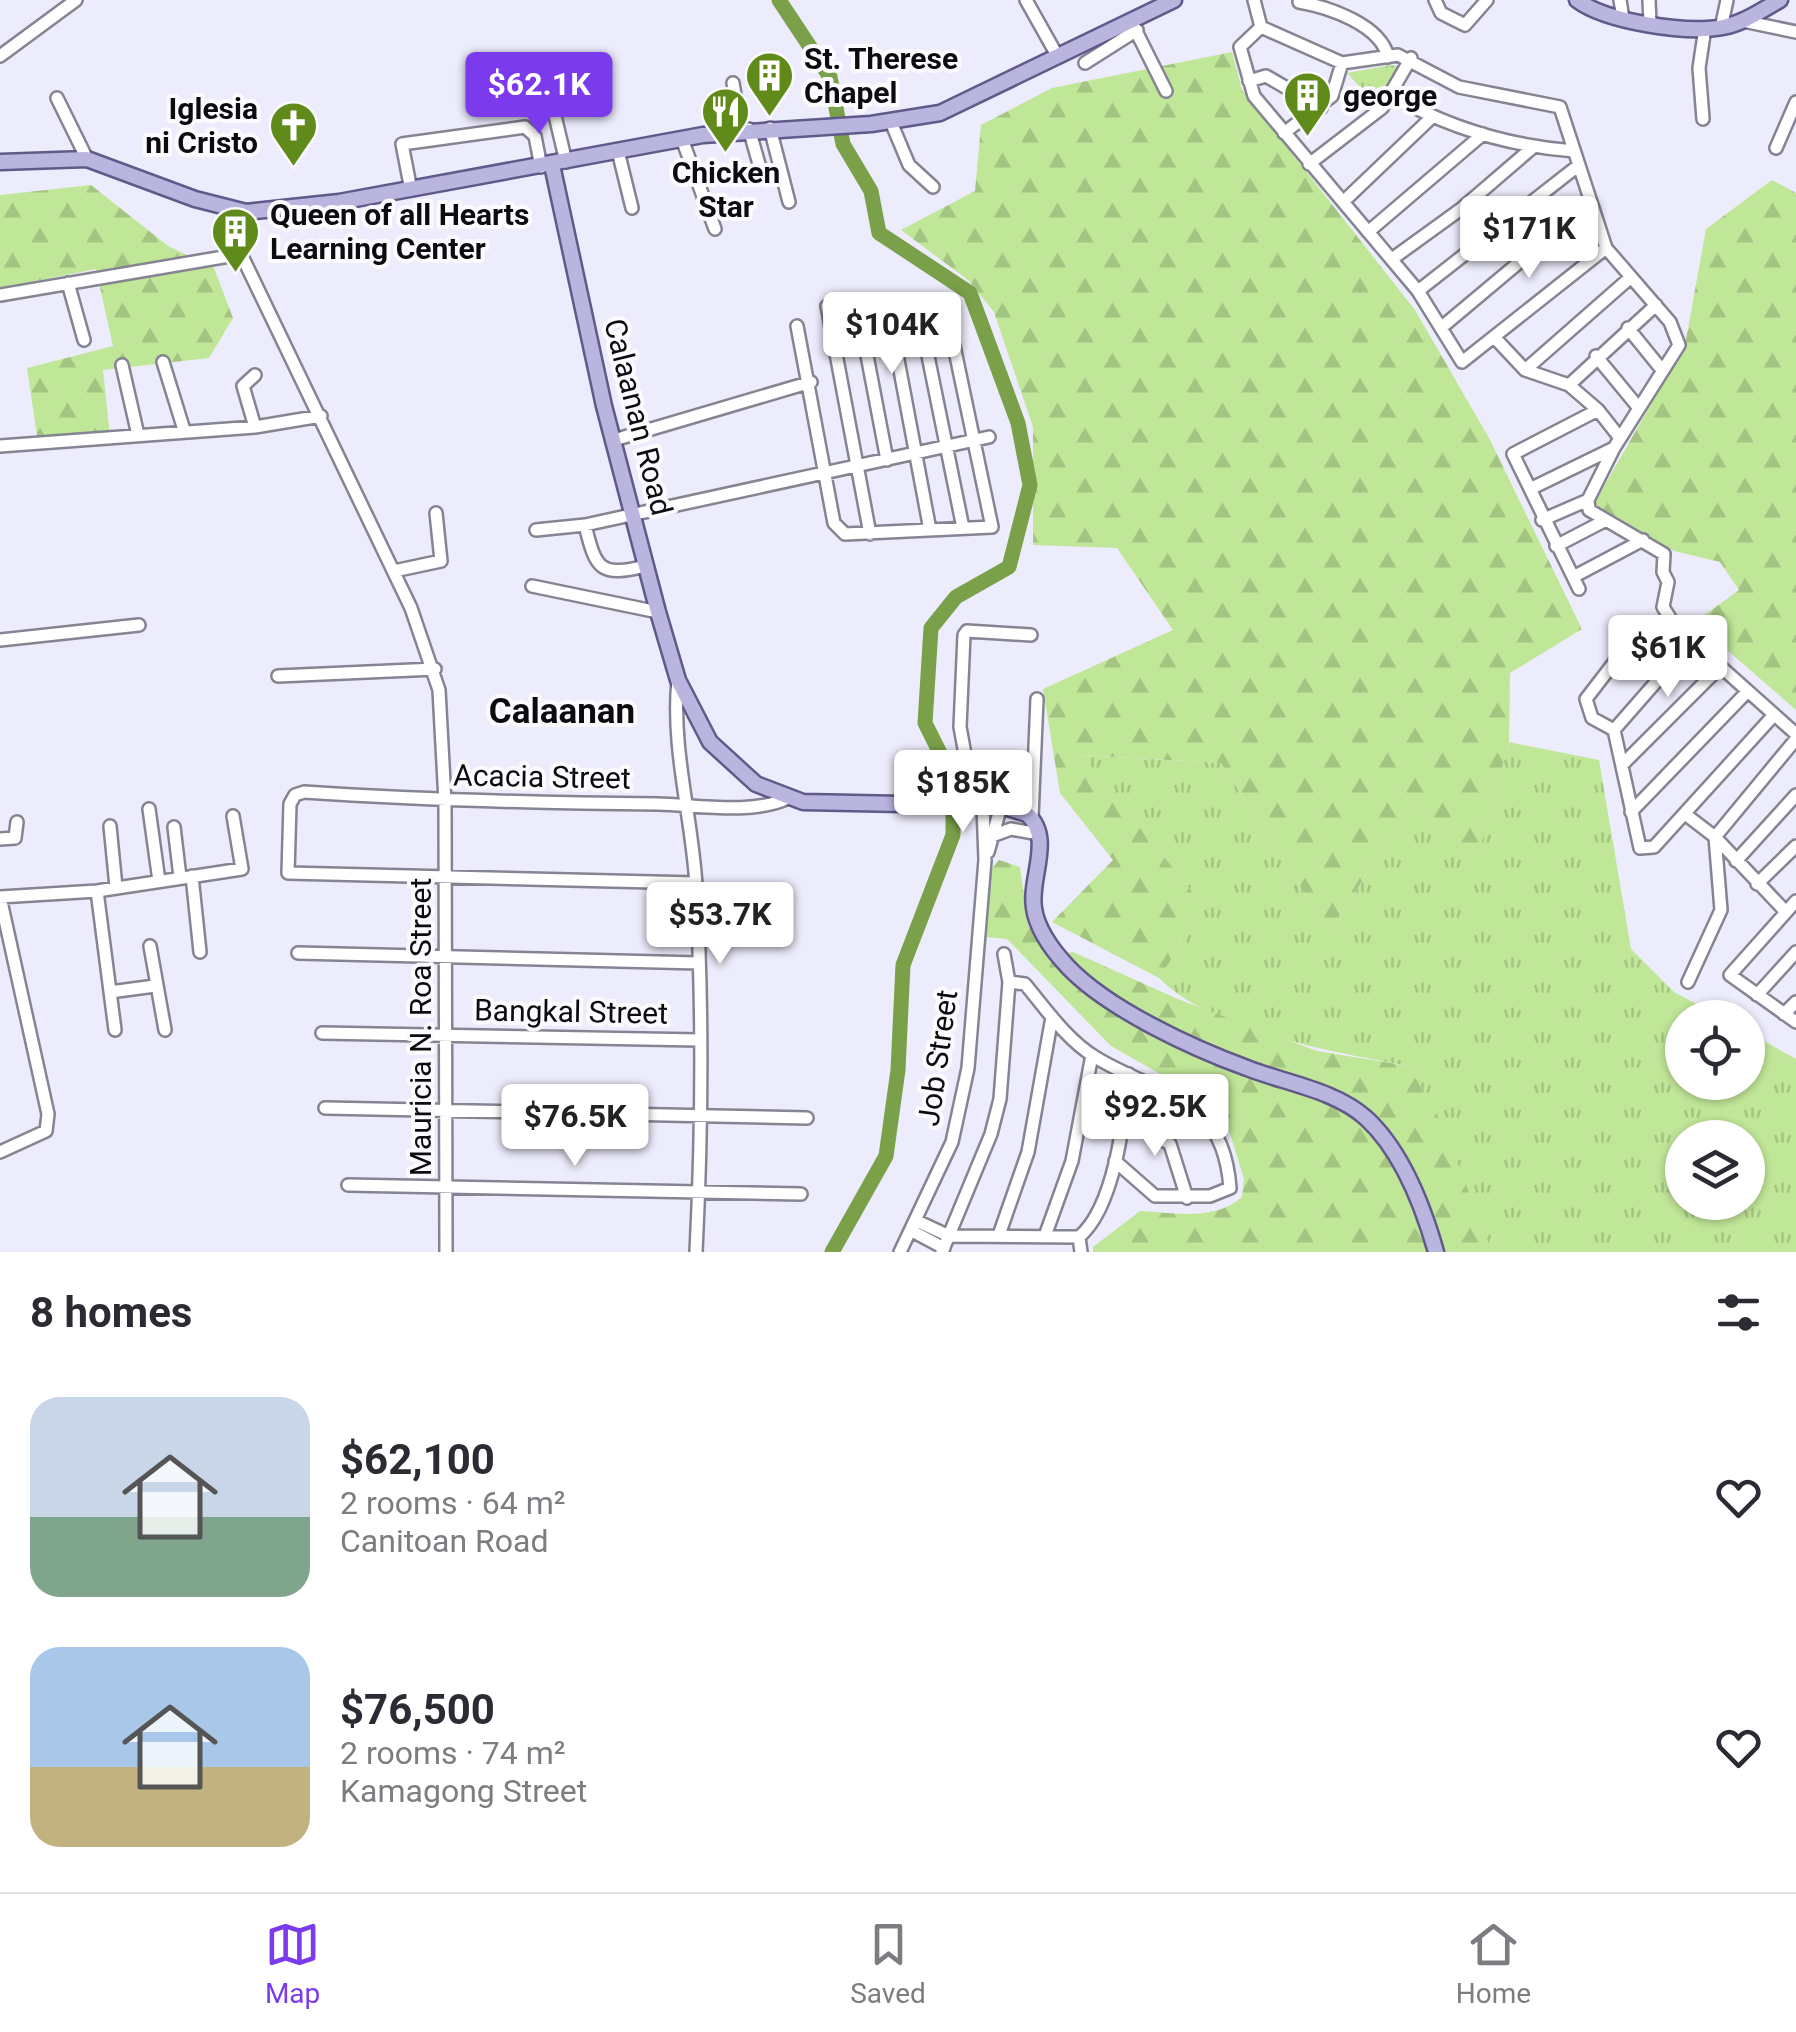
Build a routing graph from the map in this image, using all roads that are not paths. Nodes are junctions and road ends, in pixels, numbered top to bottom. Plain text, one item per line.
1 (76, 0) edge
2 (1026, 0) edge
3 (1174, 0) edge
4 (1254, 0) edge
5 (1435, 0) edge
6 (1487, 0) edge
7 (1577, 0) edge
8 (1620, 0) edge
9 (1649, 0) edge
10 (1727, 0) edge
11 (1780, 0) edge
12 (1299, 2) edge
13 (1623, 19) junction
14 (1742, 21) junction
15 (1650, 24) junction
16 (1134, 25) junction
17 (1261, 27) junction
18 (1713, 28) junction
19 (1796, 32) edge
20 (0, 56) edge
21 (1388, 56) junction
22 (1058, 58) junction
23 (1411, 58) junction
24 (1086, 62) dead end
25 (1342, 63) junction
26 (1250, 82) junction
27 (733, 83) dead end
28 (1166, 91) dead end
29 (1392, 96) junction
30 (57, 98) dead end
31 (1796, 102) edge
32 (552, 103) dead end
33 (1320, 108) junction
34 (1431, 118) junction
35 (1703, 120) dead end
36 (891, 122) junction
37 (770, 128) junction
38 (745, 129) junction
39 (1284, 133) junction
40 (1483, 134) junction
41 (682, 139) junction
42 (1532, 148) junction
43 (1776, 148) dead end
44 (618, 151) junction
45 (1574, 151) junction
46 (88, 159) junction
47 (0, 162) edge
48 (553, 164) junction
49 (1309, 164) junction
50 (1579, 165) junction
51 (763, 178) dead end
52 (933, 187) dead end
53 (411, 190) junction
54 (789, 202) dead end
55 (1343, 202) junction
56 (1590, 203) junction
57 (632, 208) dead end
58 (234, 210) junction
59 (716, 229) dead end
60 (1368, 232) junction
61 (1606, 248) junction
62 (241, 254) junction
63 (1392, 259) junction
64 (1630, 277) junction
65 (68, 283) junction
66 (1418, 292) junction
67 (0, 295) edge
68 (857, 303) dead end
69 (1656, 304) junction
70 (827, 306) dead end
71 (797, 326) dead end
72 (1442, 327) junction
73 (892, 328) dead end
74 (1628, 328) junction
75 (1495, 338) junction
76 (84, 340) dead end
77 (954, 346) dead end
78 (927, 351) dead end
79 (1596, 356) junction
80 (163, 362) dead end
81 (122, 365) dead end
82 (1525, 370) junction
83 (1662, 370) junction
84 (255, 375) dead end
85 (810, 382) junction
86 (1569, 384) junction
87 (1638, 407) junction
88 (1598, 410) junction
89 (321, 416) junction
90 (255, 427) junction
91 (184, 430) junction
92 (138, 434) junction
93 (614, 440) junction
94 (983, 440) junction
95 (1617, 442) junction
96 (0, 446) edge
97 (948, 448) junction
98 (918, 454) junction
99 (887, 460) junction
100 (856, 466) junction
101 (826, 474) junction
102 (1530, 488) junction
103 (1588, 500) junction
104 (436, 513) dead end
105 (633, 515) junction
106 (1542, 520) junction
107 (1606, 520) junction
108 (585, 525) junction
109 (962, 528) junction
110 (536, 530) dead end
111 (930, 530) junction
112 (870, 534) junction
113 (1644, 540) junction
114 (1556, 546) junction
115 (646, 566) junction
116 (394, 571) junction
117 (532, 586) dead end
118 (658, 612) junction
119 (139, 625) dead end
120 (1676, 626) junction
121 (1031, 634) dead end
122 (0, 640) edge
123 (1691, 642) junction
124 (1719, 668) junction
125 (435, 670) junction
126 (278, 676) dead end
127 (678, 680) junction
128 (1746, 692) junction
129 (1037, 698) dead end
130 (1773, 716) junction
131 (1614, 730) junction
132 (1796, 736) edge
133 (1622, 765) junction
134 (1796, 795) edge
135 (788, 798) junction
136 (445, 801) junction
137 (686, 804) junction
138 (1001, 806) junction
139 (977, 807) junction
140 (149, 810) dead end
141 (1631, 812) junction
142 (1685, 814) junction
143 (233, 816) dead end
144 (1032, 818) junction
145 (16, 822) dead end
146 (110, 826) dead end
147 (174, 827) dead end
148 (1040, 834) junction
149 (992, 836) junction
150 (1714, 837) junction
151 (0, 840) edge
152 (1796, 846) edge
153 (985, 860) junction
154 (1736, 861) junction
155 (186, 876) junction
156 (445, 878) junction
157 (158, 881) junction
158 (696, 883) junction
159 (1758, 884) junction
160 (116, 887) junction
161 (97, 891) junction
162 (0, 897) edge
163 (1796, 901) edge
164 (1786, 912) junction
165 (150, 946) dead end
166 (200, 952) dead end
167 (298, 952) dead end
168 (1796, 952) edge
169 (444, 954) junction
170 (1004, 954) dead end
171 (699, 963) junction
172 (1009, 982) junction
173 (1688, 982) dead end
174 (155, 986) junction
175 (110, 992) junction
176 (1757, 995) junction
177 (1796, 1002) edge
178 (1784, 1014) junction
179 (1052, 1016) junction
180 (1796, 1022) edge
181 (115, 1030) dead end
182 (165, 1030) dead end
183 (322, 1033) dead end
184 (445, 1033) junction
185 (699, 1040) junction
186 (1092, 1055) junction
187 (1129, 1074) junction
188 (325, 1108) dead end
189 (446, 1108) junction
190 (698, 1116) junction
191 (807, 1118) dead end
192 (1124, 1119) junction
193 (0, 1152) edge
194 (1116, 1161) junction
195 (348, 1185) dead end
196 (446, 1186) junction
197 (699, 1192) junction
198 (801, 1194) dead end
199 (1187, 1198) junction
200 (915, 1226) junction
201 (999, 1235) junction
202 (1045, 1236) junction
203 (1080, 1237) junction
204 (945, 1245) edge
205 (446, 1252) edge
206 (696, 1252) edge
207 (900, 1252) edge
208 (1080, 1252) edge
209 (1436, 1252) edge

1 - 20 street
2 - 22 street
3 - 16 main road
4 - 17 street
5 - 6 street
7 - 13 main road
8 - 13 street
9 - 15 street
10 - 18 street
11 - 14 main road
12 - 21 street
13 - 15 main road
14 - 18 main road
14 - 19 street
15 - 18 main road
16 - 22 main road
16 - 24 street
16 - 28 street
17 - 25 street
17 - 26 street
18 - 35 street
21 - 23 street
21 - 25 street
22 - 36 main road
23 - 29 street
23 - 45 street
25 - 33 street
26 - 33 street
26 - 39 street
27 - 38 street
29 - 34 street
29 - 49 street
30 - 46 street
31 - 43 street
32 - 48 street
33 - 39 street
34 - 40 street
34 - 55 street
36 - 37 main road
36 - 52 street
37 - 38 main road
37 - 54 street
38 - 41 main road
38 - 51 street
39 - 49 street
40 - 42 street
40 - 60 street
41 - 44 main road
41 - 59 street
42 - 45 street
42 - 63 street
44 - 48 main road
44 - 57 street
45 - 50 street
46 - 47 main road
46 - 58 main road
48 - 53 main road
48 - 53 street
48 - 93 main road, Calaanan Road
49 - 55 street
50 - 56 street
50 - 66 street
53 - 58 main road
55 - 60 street
56 - 61 street
56 - 72 street
58 - 62 street, Mauricia N. Roa Street
60 - 63 street
61 - 64 street
61 - 75 street
62 - 65 street
62 - 89 street, Mauricia N. Roa Street
63 - 66 street
64 - 69 street
64 - 82 street
65 - 67 street
65 - 76 street
66 - 72 street
68 - 99 street
69 - 74 street
69 - 83 street
70 - 100 street
71 - 85 street
72 - 75 street
73 - 98 street
74 - 79 street
74 - 83 street
75 - 82 street
77 - 94 street
78 - 97 street
79 - 86 street
79 - 87 street
80 - 91 street
81 - 92 street
82 - 86 street
83 - 87 street
84 - 90 street
85 - 93 street
85 - 101 street
86 - 88 street
87 - 95 street
88 - 95 street
88 - 102 street
89 - 90 street
89 - 116 street, Mauricia N. Roa Street
90 - 91 street
91 - 92 street
92 - 96 street
93 - 105 main road, Calaanan Road
94 - 97 street
94 - 109 street
95 - 102 street
95 - 103 street
97 - 98 street
97 - 109 street
98 - 99 street
98 - 111 street
99 - 100 street
100 - 101 street
100 - 112 street
101 - 105 street
101 - 112 street
102 - 106 street
103 - 106 street
103 - 107 street
104 - 116 street
105 - 108 street
105 - 115 main road, Calaanan Road
106 - 114 street
107 - 113 street
107 - 114 street
108 - 110 street
108 - 115 street
109 - 111 street
111 - 112 street
113 - 114 street
113 - 120 street
115 - 118 main road, Calaanan Road
116 - 125 street, Mauricia N. Roa Street
117 - 118 street
118 - 127 main road, Calaanan Road
119 - 122 street
120 - 123 street
120 - 131 street
121 - 139 street, Job Street
123 - 124 street
123 - 131 street
124 - 128 street
124 - 133 street
125 - 126 street
125 - 136 street, Mauricia N. Roa Street
127 - 135 main road, Calaanan Road
127 - 137 street
128 - 130 street
128 - 141 street
129 - 144 street
130 - 132 street
130 - 142 street
131 - 133 street
132 - 150 street
133 - 141 street
134 - 154 street
135 - 137 street, Acacia Street
135 - 139 main road, Calaanan Road
136 - 137 street, Acacia Street
136 - 156 street, Mauricia N. Roa Street
136 - 156 street, Acacia Street
137 - 158 street
138 - 139 main road, Calaanan Road
138 - 144 main road
138 - 149 street, Job Street
139 - 153 street, Job Street
140 - 157 street
141 - 142 street
142 - 150 street
143 - 155 street
144 - 148 main road
145 - 151 street
146 - 160 street
147 - 155 street
148 - 149 street
148 - 209 main road
149 - 153 street, Job Street
150 - 154 street
150 - 173 street
152 - 159 street
153 - 200 street, Job Street
154 - 159 street
155 - 157 street
155 - 166 street
156 - 158 street
156 - 169 street, Mauricia N. Roa Street
157 - 160 street
158 - 171 street
159 - 164 street
160 - 161 street
161 - 162 street
161 - 175 street
162 - 193 street
163 - 164 street
164 - 176 street
165 - 174 street
167 - 169 street
168 - 176 street
169 - 171 street
169 - 184 street, Mauricia N. Roa Street
170 - 172 street
171 - 185 street
172 - 179 street
172 - 204 street
174 - 175 street
174 - 182 street
175 - 181 street
176 - 178 street
177 - 178 street
178 - 180 street
179 - 186 street
179 - 201 street
183 - 184 street, Bangkal Street
184 - 185 street, Bangkal Street
184 - 189 street, Mauricia N. Roa Street
185 - 190 street
186 - 187 street
186 - 202 street
187 - 192 street
187 - 199 street
188 - 189 street
189 - 190 street
189 - 196 street, Mauricia N. Roa Street
190 - 191 street
190 - 197 street
192 - 194 street
192 - 199 street
194 - 199 street
194 - 203 street
195 - 196 street
196 - 197 street
196 - 205 street, Mauricia N. Roa Street
197 - 198 street
197 - 206 street
200 - 204 street
200 - 207 street, Job Street
201 - 202 street
201 - 204 street
202 - 203 street
203 - 208 street

